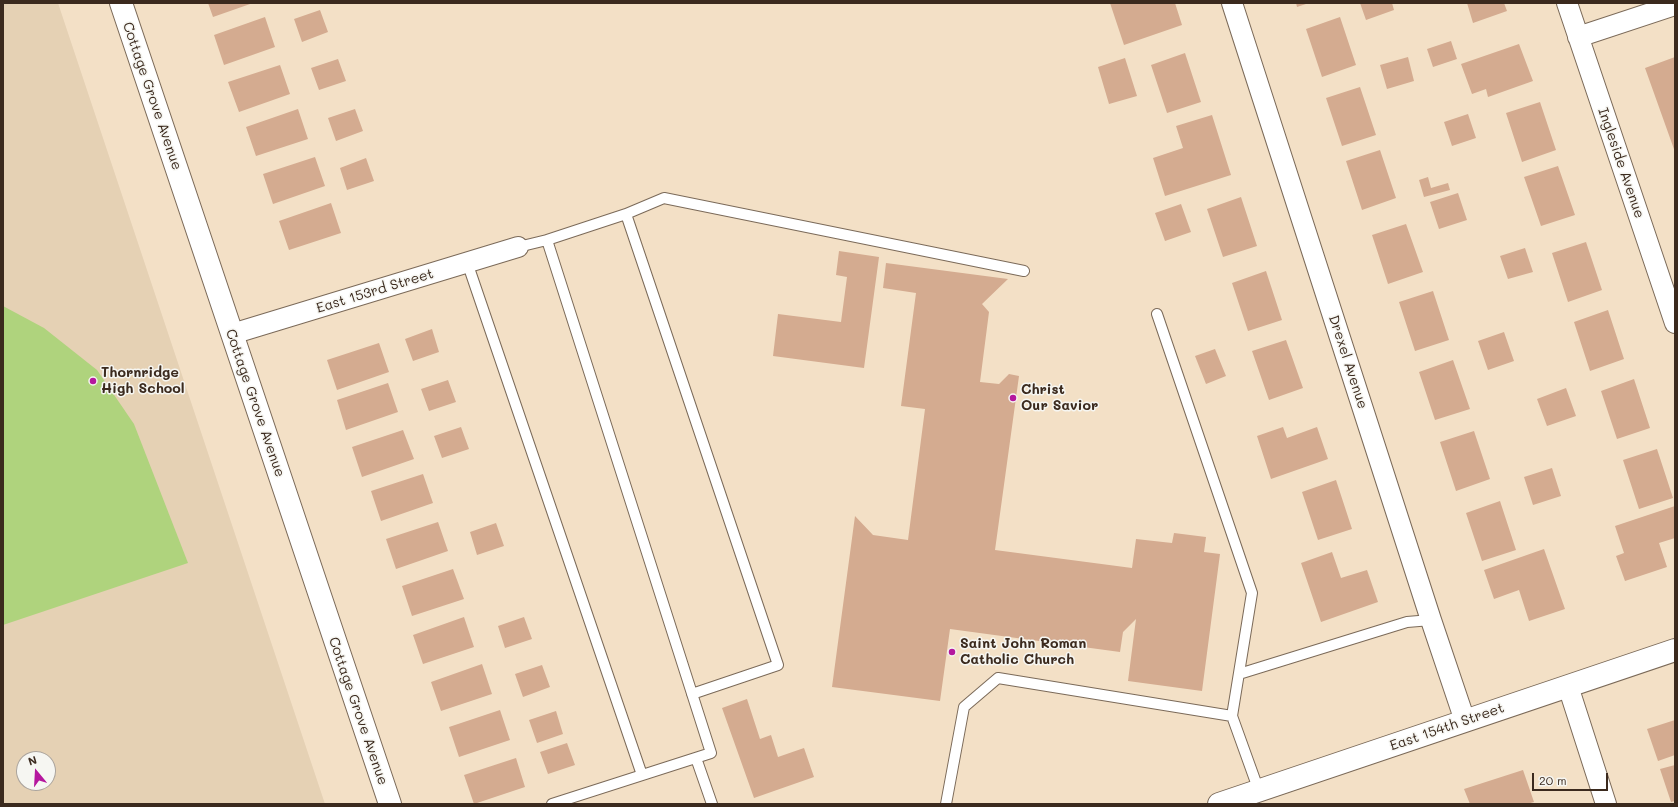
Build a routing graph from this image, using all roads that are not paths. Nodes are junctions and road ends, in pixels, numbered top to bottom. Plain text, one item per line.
1 (121, 3) edge
2 (1232, 3) edge
3 (1567, 3) edge
4 (1675, 5) edge
5 (1578, 37) junction
6 (626, 214) junction
7 (547, 240) junction
8 (518, 247) joint
9 (467, 262) junction
10 (1024, 271) dead end
11 (1157, 314) dead end
12 (1675, 322) edge
13 (232, 334) junction
14 (1431, 620) junction
15 (1675, 650) edge
16 (1239, 674) junction
17 (1568, 686) junction
18 (692, 694) junction
19 (1232, 716) junction
20 (1465, 720) junction
21 (696, 758) junction
22 (642, 775) junction
23 (1259, 791) junction
24 (390, 804) edge
25 (552, 804) edge
26 (712, 804) edge
27 (946, 804) edge
28 (1219, 804) edge
29 (1606, 804) edge

1 - 13 main road, Cottage Grove Avenue
2 - 14 street, Drexel Avenue
3 - 5 street, Ingleside Avenue
4 - 5 street
5 - 12 street, Ingleside Avenue
6 - 7 lane
6 - 10 lane
6 - 18 lane
7 - 8 lane
7 - 18 lane
8 - 9 street, East 153rd Street
9 - 13 street, East 153rd Street
9 - 22 lane
11 - 16 lane
13 - 24 main road, Cottage Grove Avenue
14 - 16 lane
14 - 20 street, Drexel Avenue
15 - 17 main road, East 154th Street
16 - 19 lane
17 - 20 main road, East 154th Street
17 - 29 street
18 - 21 lane
19 - 23 lane
19 - 27 lane
20 - 23 main road, East 154th Street
21 - 22 lane
21 - 26 lane
22 - 25 lane
23 - 28 main road, East 154th Street

